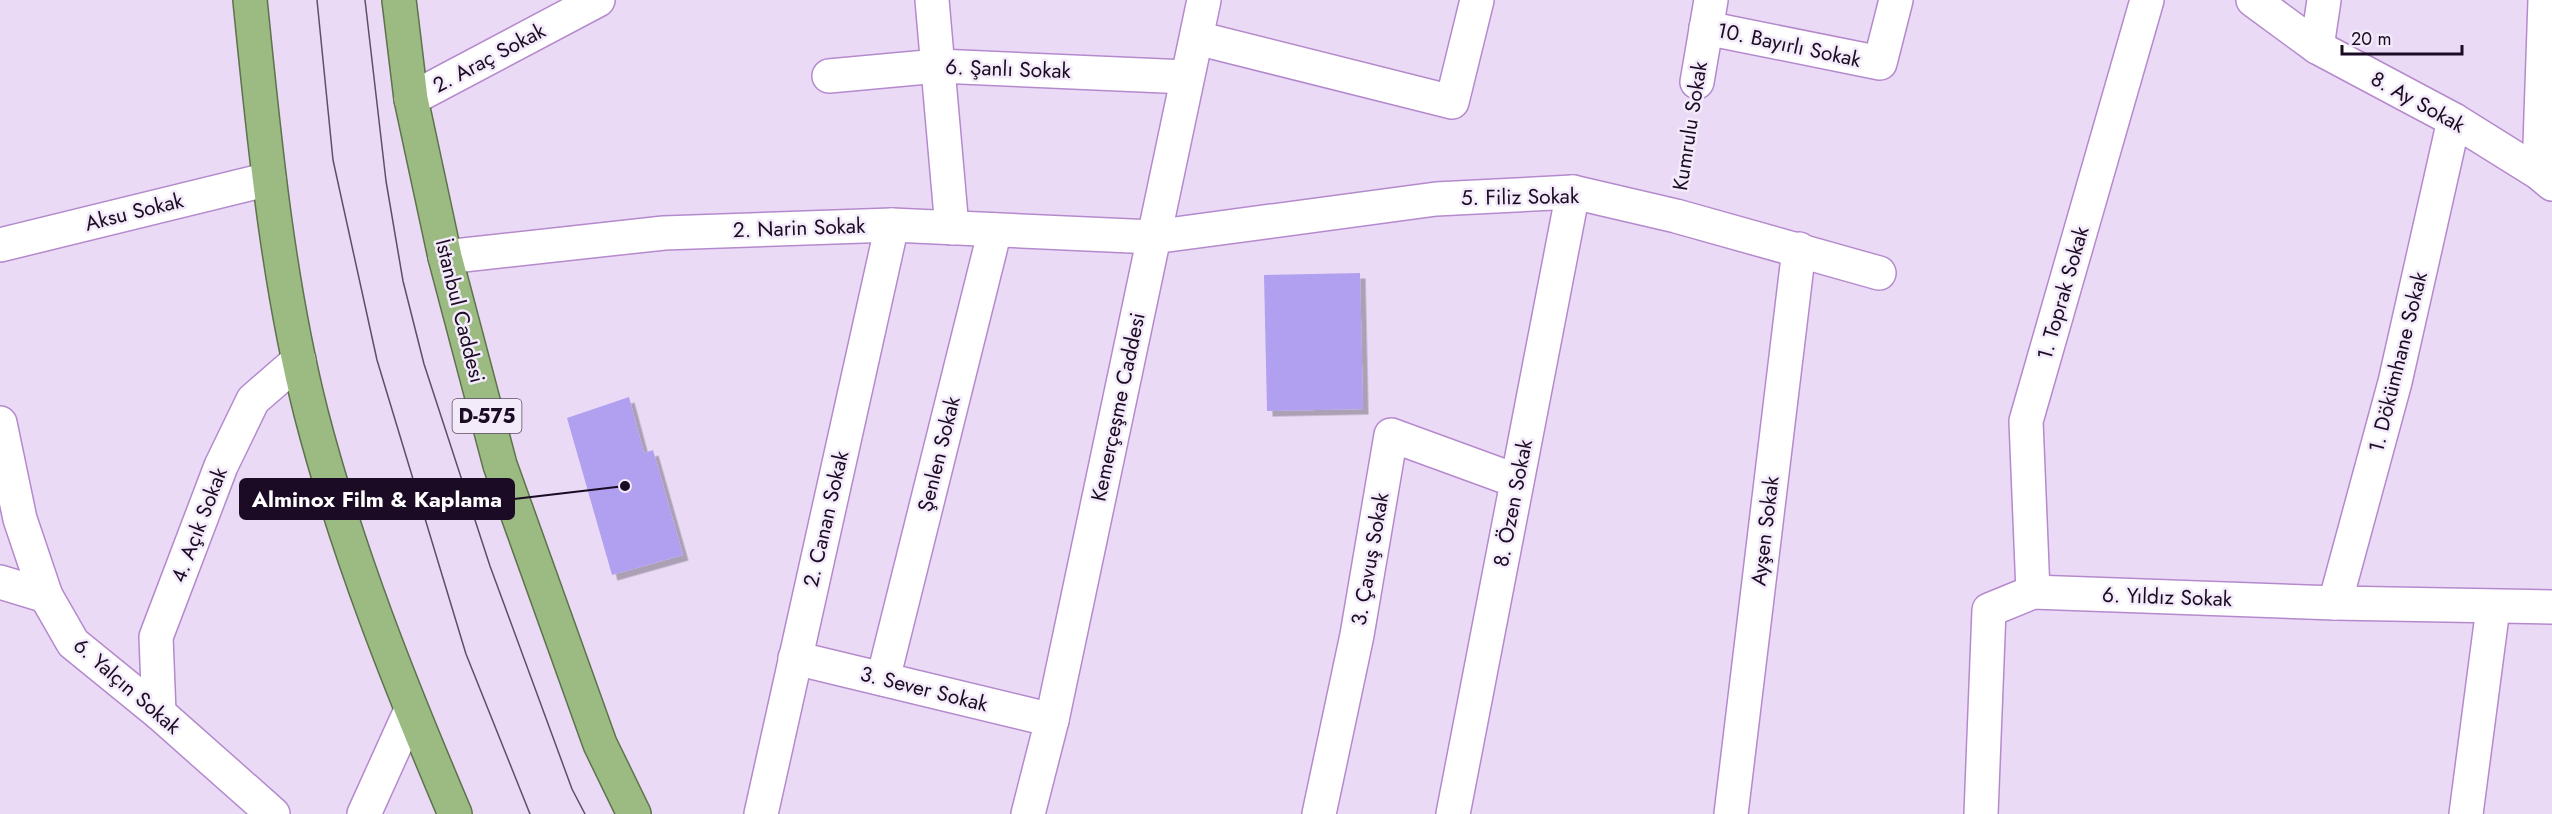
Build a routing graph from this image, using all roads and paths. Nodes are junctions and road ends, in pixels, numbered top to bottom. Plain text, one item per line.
1 (249, 0) edge
2 (399, 0) edge
3 (598, 0) edge
4 (932, 0) edge
5 (1204, 0) edge
6 (1477, 0) edge
7 (1896, 0) edge
8 (2147, 0) edge
9 (2253, 0) edge
10 (2325, 0) edge
11 (2545, 0) edge
12 (1708, 14) edge
13 (1197, 38) junction
14 (2317, 47) junction
15 (938, 66) junction
16 (829, 76) dead end
17 (1187, 77) junction
18 (1697, 82) joint
19 (411, 99) junction
20 (2454, 120) junction
21 (269, 179) junction
22 (2545, 179) edge
23 (1573, 192) junction
24 (1676, 216) junction
25 (892, 225) junction
26 (952, 228) junction
27 (995, 230) junction
28 (1153, 237) junction
29 (0, 245) edge
30 (1799, 249) junction
31 (445, 257) junction
32 (1879, 273) dead end
33 (299, 360) junction
34 (0, 423) edge
35 (1517, 481) junction
36 (0, 582) edge
37 (2033, 592) junction
38 (46, 596) junction
39 (2335, 603) junction
40 (2552, 607) edge
41 (2493, 608) junction
42 (795, 658) junction
43 (883, 679) junction
44 (411, 710) junction
45 (159, 713) junction
46 (1052, 720) junction
47 (273, 814) edge
48 (364, 814) edge
49 (455, 814) edge
50 (634, 814) edge
51 (761, 814) edge
52 (1028, 814) edge
53 (1318, 814) edge
54 (1453, 814) edge
55 (1731, 814) edge
56 (1981, 814) edge
57 (2466, 814) edge

1 - 21 highway
2 - 19 highway, İstanbul Caddesi / D-575
3 - 19 street, 2. Araç Sokak
4 - 15 street
5 - 13 street, Kemerçeşme Caddesi
6 - 13 street
7 - 12 street, 10. Bayırlı Sokak
8 - 37 street, 1. Toprak Sokak
9 - 14 street, 8. Ay Sokak
10 - 14 street
11 - 22 street
12 - 18 street, Kumrulu Sokak
13 - 17 street, Kemerçeşme Caddesi
14 - 20 street, 8. Ay Sokak
15 - 16 street, 6. Şanlı Sokak
15 - 17 street, 6. Şanlı Sokak
15 - 26 street
17 - 28 street, Kemerçeşme Caddesi
18 - 24 path, Kumrulu Sokak
19 - 31 highway, İstanbul Caddesi / D-575
20 - 22 street, 8. Ay Sokak
20 - 39 street, 1. Dökümhane Sokak
21 - 29 street, Aksu Sokak
21 - 33 highway
23 - 24 street, 5. Filiz Sokak
23 - 28 street, 5. Filiz Sokak
23 - 35 street, 8. Özen Sokak
24 - 30 street, 5. Filiz Sokak
25 - 26 street, 2. Narin Sokak
25 - 31 street, 2. Narin Sokak
25 - 42 street, 2. Canan Sokak
26 - 27 street, 2. Narin Sokak
27 - 28 street, 2. Narin Sokak
27 - 43 street, Şenlen Sokak
28 - 46 street, Kemerçeşme Caddesi
30 - 32 street, 5. Filiz Sokak
30 - 55 street, Ayşen Sokak
31 - 50 highway, İstanbul Caddesi / D-575
33 - 44 highway
33 - 45 street, 4. Açık Sokak
34 - 38 street, 6. Yalçın Sokak
35 - 53 street, 3. Çavuş Sokak
35 - 54 street, 8. Özen Sokak
36 - 38 street
37 - 39 street, 6. Yıldız Sokak
37 - 56 street, 6. Yıldız Sokak
38 - 45 street, 6. Yalçın Sokak
39 - 41 street, 6. Yıldız Sokak
40 - 41 street, 6. Yıldız Sokak
41 - 57 street
42 - 43 street, 3. Sever Sokak
42 - 51 street, 2. Canan Sokak
43 - 46 street, 3. Sever Sokak
44 - 48 street
44 - 49 highway
45 - 47 street, 6. Yalçın Sokak
46 - 52 street, Kemerçeşme Caddesi

